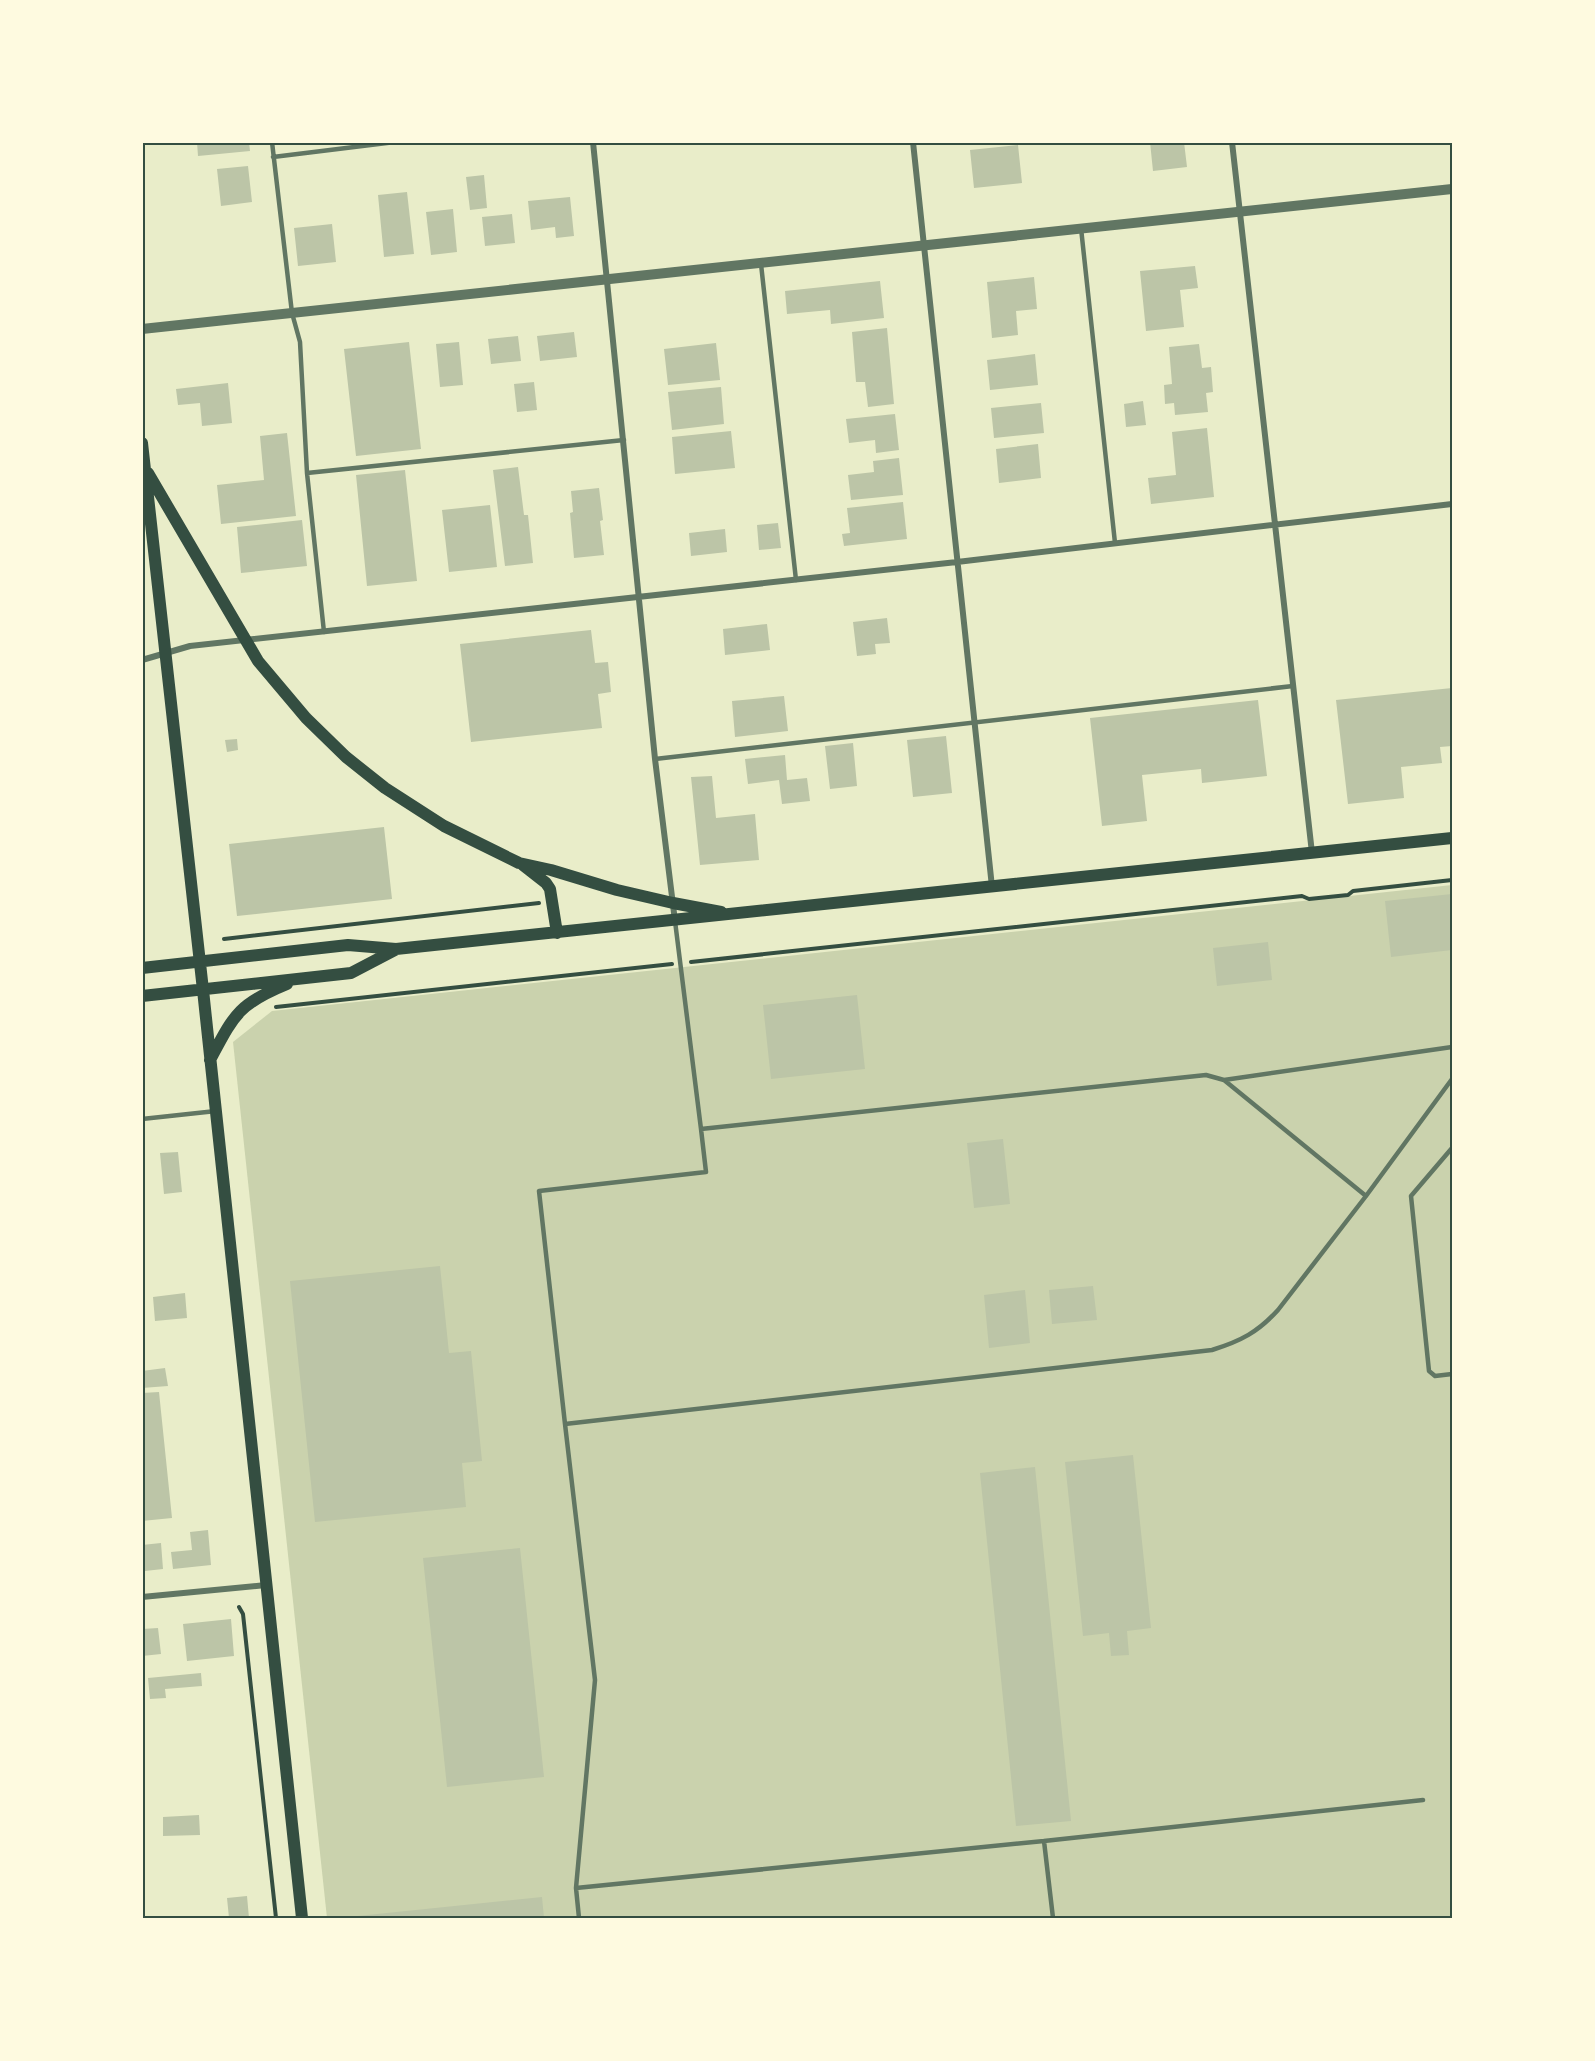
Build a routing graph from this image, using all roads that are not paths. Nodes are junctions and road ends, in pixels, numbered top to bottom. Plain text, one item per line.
1 (272, 142) edge
2 (396, 142) edge
3 (593, 142) edge
4 (913, 142) edge
5 (1232, 142) edge
6 (273, 157) junction
7 (1452, 189) edge
8 (1239, 212) junction
9 (1081, 228) junction
10 (923, 244) junction
11 (761, 261) junction
12 (607, 278) junction
13 (292, 313) junction
14 (142, 329) edge
15 (624, 441) junction
16 (142, 443) edge
17 (146, 470) junction
18 (307, 473) junction
19 (1452, 504) edge
20 (1275, 524) junction
21 (1115, 543) junction
22 (957, 562) junction
23 (796, 580) junction
24 (640, 597) junction
25 (324, 632) junction
26 (244, 640) junction
27 (166, 653) junction
28 (142, 660) edge
29 (1293, 686) junction
30 (974, 722) junction
31 (655, 759) junction
32 (1452, 838) edge
33 (1312, 853) junction
34 (519, 863) junction
35 (992, 887) junction
36 (673, 903) junction
37 (737, 915) junction
38 (675, 921) junction
39 (557, 933) junction
40 (396, 949) junction
41 (200, 961) junction
42 (142, 968) edge
43 (302, 978) junction
44 (203, 990) junction
45 (142, 996) edge
46 (1452, 1047) edge
47 (210, 1060) junction
48 (1452, 1079) edge
49 (1224, 1080) junction
50 (216, 1111) junction
51 (142, 1119) edge
52 (701, 1129) junction
53 (1452, 1148) edge
54 (1366, 1196) junction
55 (1452, 1374) edge
56 (565, 1424) junction
57 (266, 1585) junction
58 (142, 1597) edge
59 (1423, 1800) dead end
60 (1044, 1841) junction
61 (576, 1888) junction
62 (302, 1918) edge
63 (579, 1918) edge
64 (1053, 1918) edge

1 - 6 lane
2 - 6 lane
3 - 12 street
4 - 10 street
5 - 8 street
6 - 13 lane
7 - 8 street
8 - 9 street
8 - 20 street
9 - 10 street
9 - 21 lane
10 - 11 street
10 - 22 street
11 - 12 street
11 - 23 lane
12 - 13 street
12 - 15 street
13 - 14 street
13 - 18 lane
15 - 18 lane
15 - 24 street
16 - 17 main road
17 - 26 main road
17 - 27 main road
18 - 25 lane
19 - 20 street
20 - 21 street
20 - 29 street
21 - 22 street
22 - 23 street
22 - 30 street
23 - 24 street
24 - 25 street
24 - 31 street
25 - 26 street
26 - 27 street
26 - 34 main road
27 - 28 street
27 - 41 main road
29 - 30 lane
29 - 33 street
30 - 31 lane
30 - 35 street
31 - 36 street
32 - 33 main road
33 - 35 main road
34 - 36 main road
34 - 39 main road
35 - 37 main road
36 - 37 main road
36 - 38 street
37 - 38 main road
38 - 39 main road
38 - 52 lane
39 - 40 main road
40 - 41 main road
40 - 43 main road
41 - 42 main road
41 - 44 main road
43 - 44 main road
43 - 47 main road
44 - 45 main road
44 - 47 main road
46 - 49 lane
47 - 50 main road
48 - 54 lane
49 - 52 lane
49 - 54 lane
50 - 51 lane
50 - 57 main road
52 - 56 lane
53 - 55 lane
54 - 56 lane
56 - 61 lane
57 - 58 street
57 - 62 main road
59 - 60 lane
60 - 61 lane
60 - 64 lane
61 - 63 lane

